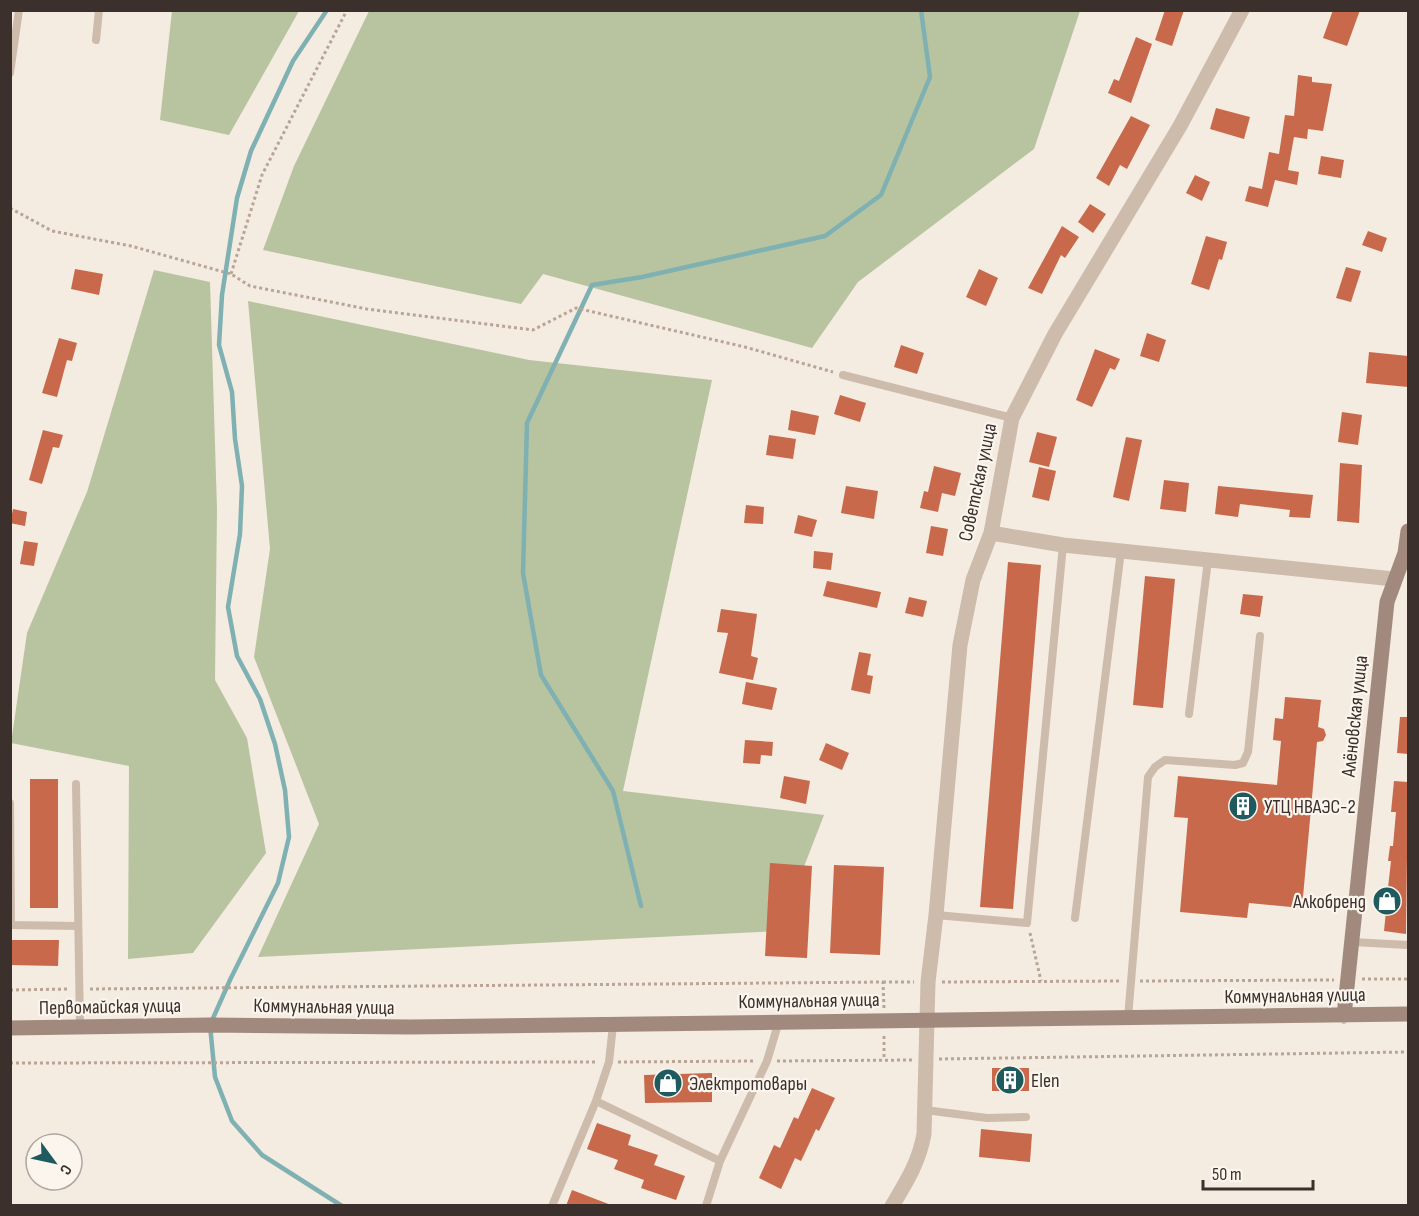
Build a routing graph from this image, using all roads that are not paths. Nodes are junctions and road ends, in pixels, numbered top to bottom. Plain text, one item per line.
1 (19, 10) edge
2 (99, 10) edge
3 (1242, 10) edge
4 (96, 40) dead end
5 (11, 67) edge
6 (843, 375) road end
7 (1012, 418) junction
8 (1408, 531) edge
9 (991, 533) junction
10 (1063, 545) junction
11 (1121, 551) junction
12 (1208, 560) junction
13 (1401, 580) edge
14 (1260, 636) dead end
15 (1190, 714) dead end
16 (76, 784) dead end
17 (10, 803) edge
18 (11, 860) edge
19 (936, 915) junction
20 (1075, 918) dead end
21 (11, 925) edge
22 (78, 926) junction
23 (1352, 942) junction
24 (1408, 945) edge
25 (1408, 1014) edge
26 (1344, 1016) junction
27 (1128, 1018) junction
28 (926, 1019) junction
29 (778, 1021) junction
30 (613, 1024) junction
31 (210, 1025) joint
32 (80, 1027) junction
33 (10, 1028) edge
34 (597, 1101) junction
35 (925, 1110) junction
36 (1026, 1118) dead end
37 (720, 1161) junction
38 (552, 1206) edge
39 (706, 1206) edge
40 (892, 1206) edge

1 - 5 lane
2 - 4 lane
3 - 7 street, Советская улица
6 - 7 lane
7 - 9 street, Советская улица
8 - 13 street, Алёновская улица
9 - 10 street
9 - 19 street, Советская улица
10 - 11 street
10 - 19 lane
11 - 12 street
11 - 20 lane
12 - 13 street
12 - 15 lane
13 - 23 street, Алёновская улица
14 - 27 lane
16 - 22 lane
17 - 18 lane
18 - 21 lane
19 - 28 street, Советская улица
21 - 22 lane
22 - 32 lane
23 - 24 lane
23 - 26 street, Алёновская улица
25 - 26 street, Коммунальная улица
26 - 27 street, Коммунальная улица
27 - 28 street, Коммунальная улица
28 - 29 street, Коммунальная улица
28 - 35 street, Советская улица
29 - 30 street, Коммунальная улица
29 - 37 lane
30 - 31 street, Коммунальная улица
30 - 34 lane
31 - 32 street, Первомайская улица
32 - 33 street, Первомайская улица
34 - 37 lane
34 - 38 lane
35 - 36 lane
35 - 40 street, Советская улица
37 - 39 lane

